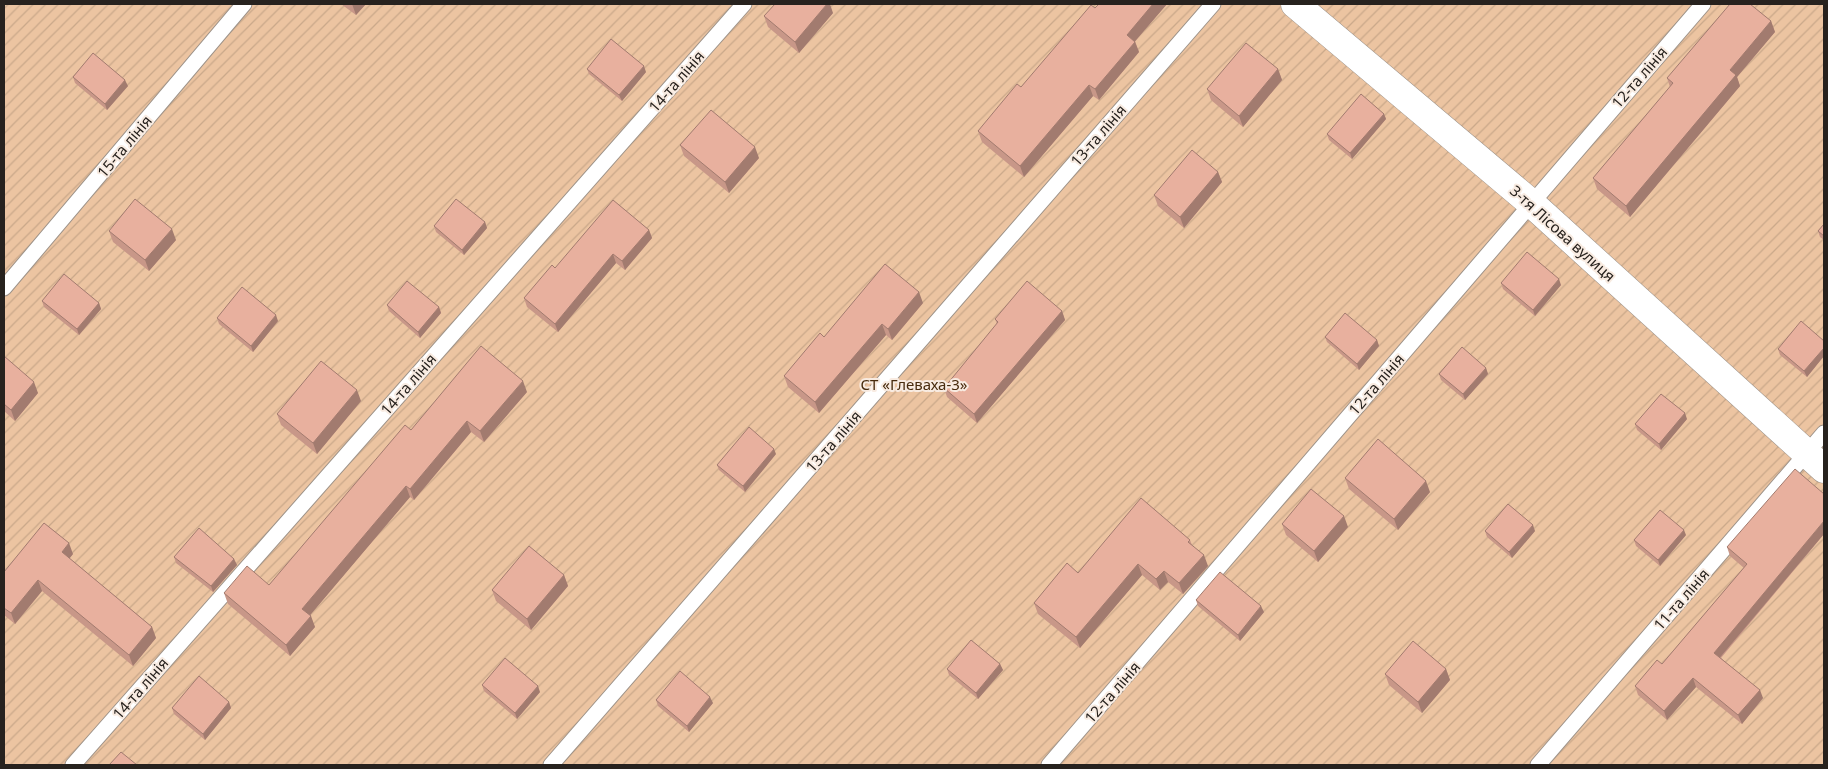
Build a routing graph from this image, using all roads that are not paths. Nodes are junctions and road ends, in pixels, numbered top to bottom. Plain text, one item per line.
1 (244, 4) edge
2 (744, 4) edge
3 (1213, 4) edge
4 (1295, 4) edge
5 (1702, 4) edge
6 (1531, 203) junction
7 (4, 288) edge
8 (1824, 433) edge
9 (1815, 461) edge
10 (73, 765) edge
11 (551, 765) edge
12 (1049, 765) edge
13 (1538, 765) edge

1 - 7 lane, 15-та лінія
2 - 10 lane, 14-та лінія
3 - 11 lane, 13-та лінія
4 - 6 street, 3-тя Лісова вулиця
5 - 6 lane, 12-та лінія
6 - 9 street, 3-тя Лісова вулиця
6 - 12 lane, 12-та лінія
8 - 9 lane, 11-та лінія
9 - 13 lane, 11-та лінія

